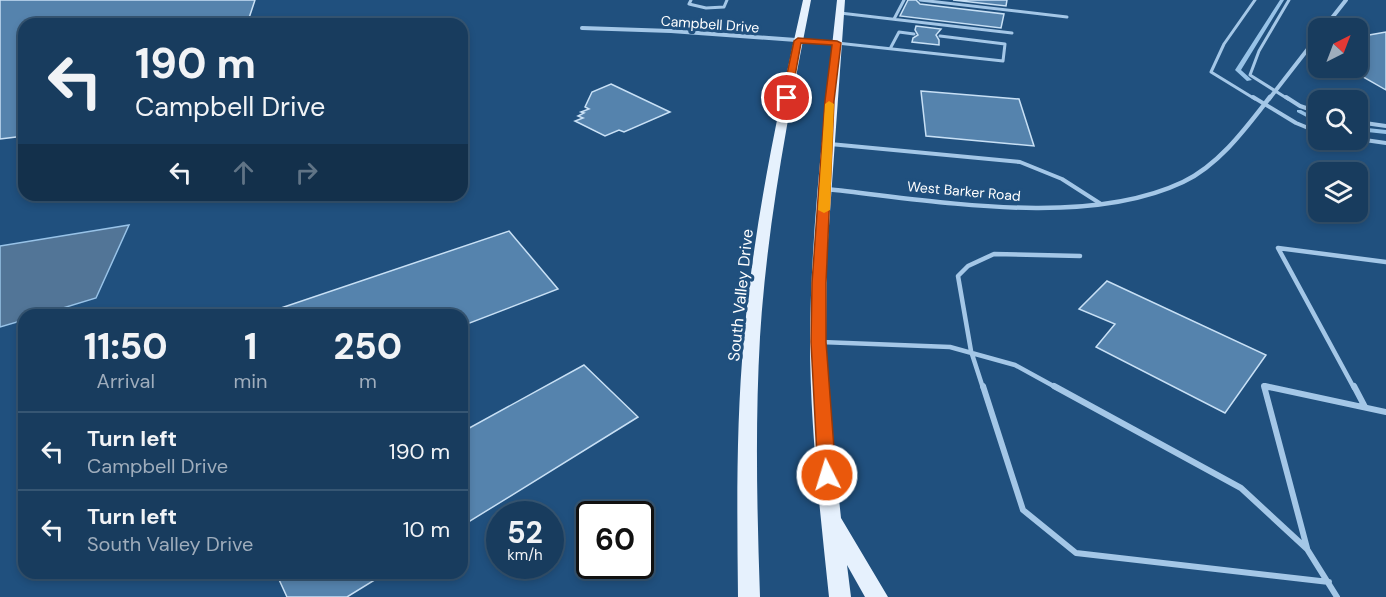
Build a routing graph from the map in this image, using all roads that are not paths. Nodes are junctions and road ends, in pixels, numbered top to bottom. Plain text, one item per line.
1 (691, 0) edge
2 (727, 0) edge
3 (807, 0) edge
4 (904, 0) edge
5 (920, 0) edge
6 (1254, 0) edge
7 (1289, 0) edge
8 (1346, 0) edge
9 (840, 6) edge
10 (1067, 17) dead end
11 (1332, 18) edge
12 (894, 19) junction
13 (582, 28) dead end
14 (914, 33) dead end
15 (1012, 33) dead end
16 (940, 36) dead end
17 (798, 41) junction
18 (837, 43) junction
19 (891, 47) junction
20 (1308, 49) edge
21 (1276, 90) junction
22 (1264, 105) junction
23 (1308, 109) edge
24 (1368, 123) edge
25 (1386, 126) edge
26 (1308, 128) edge
27 (1368, 140) edge
28 (828, 143) junction
29 (1386, 143) edge
30 (826, 189) junction
31 (1101, 204) junction
32 (1080, 256) dead end
33 (1386, 262) edge
34 (818, 342) junction
35 (971, 351) junction
36 (1365, 408) junction
37 (1386, 412) edge
38 (831, 519) junction
39 (1307, 549) junction
40 (1329, 582) junction
41 (748, 597) edge
42 (840, 597) edge
43 (877, 597) edge
44 (1337, 597) edge

1 - 2 lane
3 - 17 main road, South Valley Drive
4 - 12 lane
5 - 10 lane
6 - 22 lane
7 - 21 lane
8 - 11 street
9 - 12 lane
9 - 18 main road
12 - 15 lane
13 - 17 street, Campbell Drive
14 - 19 lane
16 - 19 lane
17 - 18 street, Campbell Drive
17 - 41 main road, South Valley Drive
18 - 19 lane
18 - 28 main road
20 - 21 street, West Barker Road
21 - 22 street, West Barker Road
21 - 23 lane
22 - 26 lane
22 - 31 street, West Barker Road
24 - 25 lane
27 - 29 lane
28 - 30 main road
28 - 31 lane
30 - 31 street, West Barker Road
30 - 34 main road
32 - 35 lane
33 - 36 lane
34 - 35 lane
34 - 38 main road
35 - 39 lane
35 - 40 lane
36 - 37 lane
36 - 39 lane
38 - 42 main road
38 - 43 main road
39 - 40 lane
40 - 44 lane

